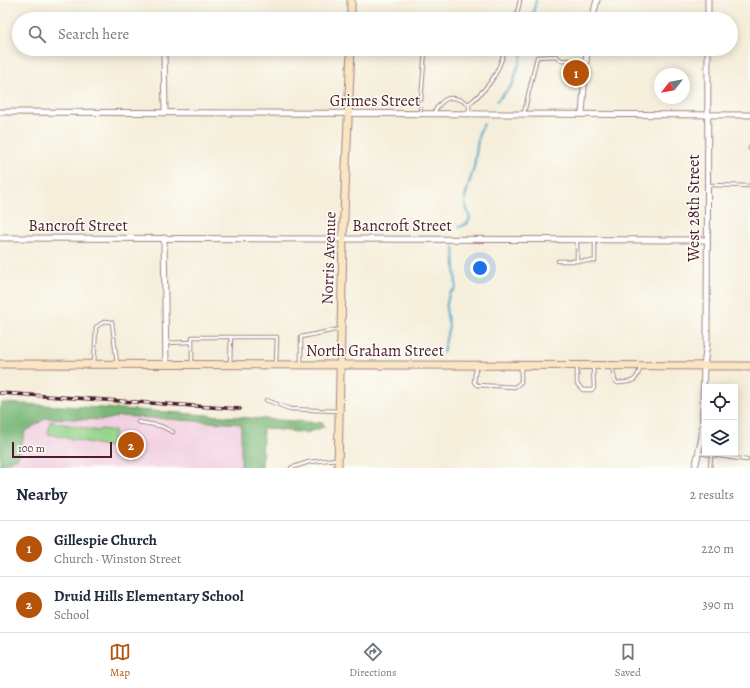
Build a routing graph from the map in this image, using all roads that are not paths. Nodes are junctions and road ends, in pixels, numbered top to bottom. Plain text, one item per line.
1 (351, 0) edge
2 (520, 0) edge
3 (597, 0) edge
4 (708, 0) edge
5 (351, 12) edge
6 (517, 12) edge
7 (594, 12) edge
8 (708, 12) edge
9 (164, 56) edge
10 (351, 56) edge
11 (425, 56) edge
12 (502, 56) edge
13 (586, 56) edge
14 (708, 56) edge
15 (586, 60) junction
16 (469, 104) junction
17 (0, 112) edge
18 (165, 113) junction
19 (349, 113) junction
20 (420, 114) junction
21 (433, 114) junction
22 (469, 114) junction
23 (524, 114) junction
24 (582, 114) junction
25 (708, 115) junction
26 (750, 115) edge
27 (707, 186) junction
28 (750, 186) edge
29 (0, 238) edge
30 (164, 238) junction
31 (343, 239) junction
32 (577, 240) junction
33 (595, 240) junction
34 (707, 240) junction
35 (577, 260) junction
36 (558, 261) dead end
37 (340, 330) junction
38 (232, 337) junction
39 (192, 342) junction
40 (166, 343) junction
41 (0, 364) edge
42 (94, 364) junction
43 (117, 364) junction
44 (166, 364) junction
45 (192, 364) junction
46 (230, 364) junction
47 (276, 365) junction
48 (301, 365) junction
49 (340, 365) junction
50 (476, 365) junction
51 (521, 365) junction
52 (577, 365) junction
53 (593, 365) junction
54 (611, 365) junction
55 (641, 366) junction
56 (704, 366) junction
57 (750, 366) edge
58 (266, 400) dead end
59 (338, 410) junction
60 (138, 422) dead end
61 (173, 432) dead end
62 (698, 453) junction
63 (702, 454) edge
64 (711, 456) joint
65 (338, 459) junction
66 (747, 460) dead end
67 (291, 468) edge
68 (338, 468) edge
69 (695, 468) edge
70 (710, 468) edge

1 - 5 main road
2 - 6 lane
3 - 7 street
4 - 8 street
9 - 18 street
10 - 19 main road, Norris Avenue
11 - 20 lane
12 - 16 lane
13 - 15 street
14 - 25 street, West 28th Street
15 - 23 lane
15 - 24 street
16 - 21 lane
16 - 22 lane
17 - 18 street, Grimes Street
18 - 19 street, Grimes Street
19 - 20 street, Grimes Street
19 - 31 main road, Norris Avenue
20 - 21 street, Grimes Street
21 - 22 street, Grimes Street
22 - 23 street, Grimes Street
23 - 24 street, Grimes Street
24 - 25 street, Grimes Street
25 - 26 street, Grimes Street
25 - 27 street, West 28th Street
27 - 28 lane
27 - 34 street, West 28th Street
29 - 30 street, Bancroft Street
30 - 31 street, Bancroft Street
30 - 40 street
31 - 32 street, Bancroft Street
31 - 37 main road, Norris Avenue
32 - 33 street, Bancroft Street
32 - 35 lane
33 - 34 street, Bancroft Street
33 - 35 lane
34 - 56 street, West 28th Street
35 - 36 lane
37 - 48 lane
37 - 49 main road, Norris Avenue
38 - 39 lane
38 - 46 lane
38 - 47 lane
39 - 40 lane
39 - 45 lane
40 - 44 street
41 - 42 main road, North Graham Street
42 - 43 main road, North Graham Street
42 - 43 lane
43 - 44 main road, North Graham Street
44 - 45 main road, North Graham Street
45 - 46 main road, North Graham Street
46 - 47 main road, North Graham Street
47 - 48 main road, North Graham Street
48 - 49 main road, North Graham Street
49 - 50 main road, North Graham Street
49 - 59 main road, Norris Avenue
50 - 51 main road, North Graham Street
50 - 51 lane
51 - 52 main road, North Graham Street
52 - 53 main road, North Graham Street
52 - 53 lane
53 - 54 main road, North Graham Street
54 - 55 main road, North Graham Street
54 - 55 lane
55 - 56 main road, North Graham Street
56 - 57 main road, North Graham Street
56 - 62 street, West 28th Street
58 - 59 lane
59 - 65 main road, Norris Avenue
60 - 61 lane
62 - 63 lane
62 - 69 street, West 28th Street
64 - 66 lane
64 - 70 lane
65 - 67 lane
65 - 68 main road, Norris Avenue

